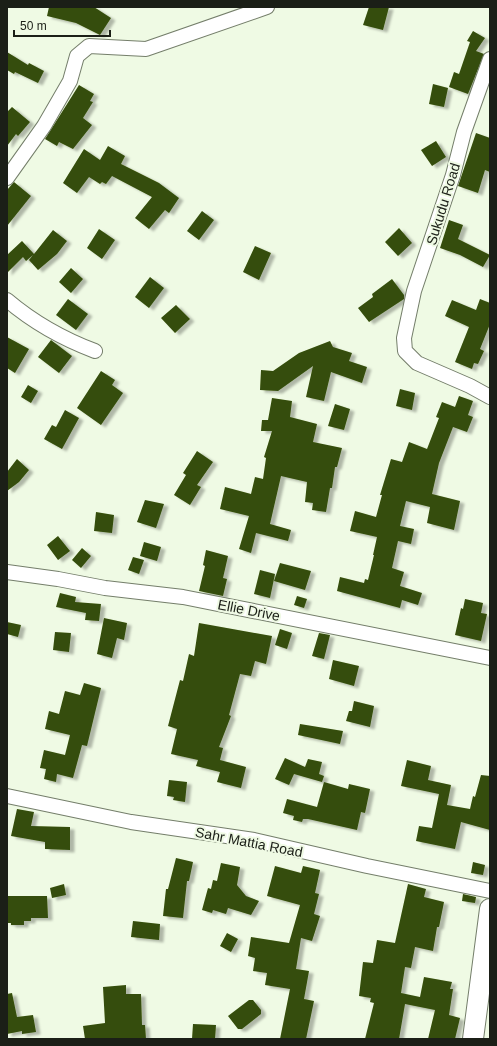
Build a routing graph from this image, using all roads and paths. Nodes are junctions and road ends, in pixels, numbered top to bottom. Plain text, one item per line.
1 (267, 7) edge
2 (490, 59) edge
3 (7, 178) edge
4 (7, 300) edge
5 (94, 351) dead end
6 (490, 397) edge
7 (7, 572) edge
8 (490, 658) edge
9 (7, 796) edge
10 (490, 891) edge
11 (490, 909) edge
12 (473, 1039) edge

1 - 3 street
2 - 6 street, Sukudu Road
4 - 5 street
7 - 8 street, Ellie Drive
9 - 10 street, Sahr Mattia Road
11 - 12 main road

